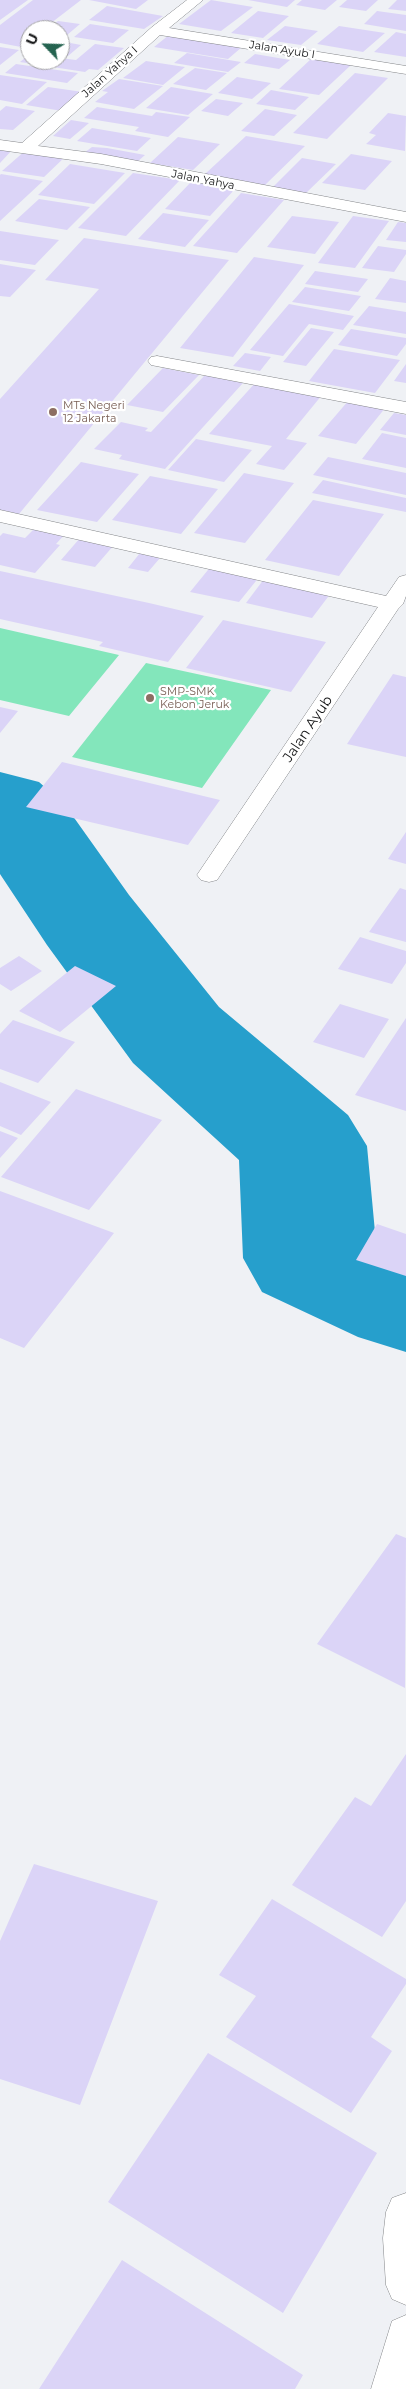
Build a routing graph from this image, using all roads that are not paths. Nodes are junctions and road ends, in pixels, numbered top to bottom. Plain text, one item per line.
1 (196, 0) edge
2 (157, 30) junction
3 (406, 70) edge
4 (0, 145) edge
5 (26, 148) junction
6 (406, 217) edge
7 (156, 361) dead end
8 (406, 408) edge
9 (0, 516) edge
10 (406, 581) edge
11 (393, 604) junction
12 (209, 875) dead end
13 (406, 2212) edge
14 (406, 2285) edge
15 (406, 2335) edge
16 (392, 2389) edge

1 - 2 street, Jalan Yahya I
2 - 3 street, Jalan Ayub I
2 - 5 street, Jalan Yahya I
4 - 5 street, Jalan Yahya
5 - 6 street, Jalan Yahya
7 - 8 street
9 - 11 street
10 - 11 street, Jalan Ayub
11 - 12 street, Jalan Ayub
13 - 14 street
15 - 16 street

